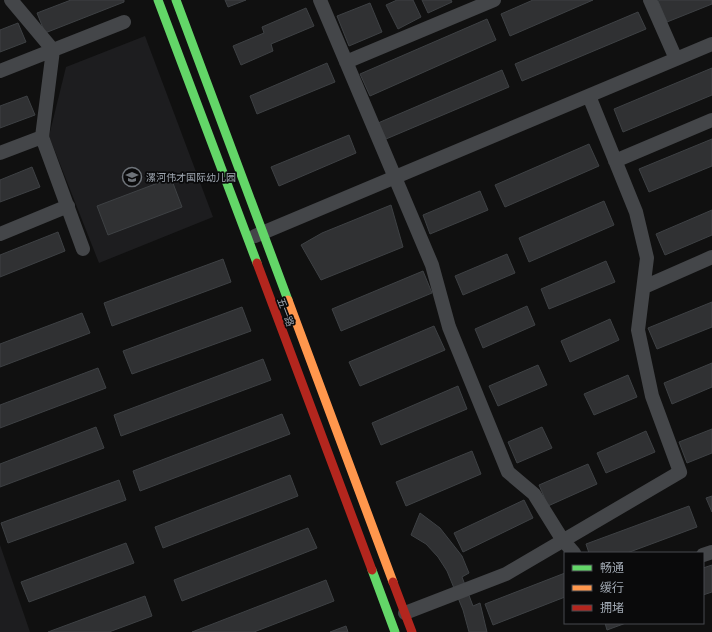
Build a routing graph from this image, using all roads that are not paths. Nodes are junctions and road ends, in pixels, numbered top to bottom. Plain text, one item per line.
1 (6, 0) edge
2 (11, 0) edge
3 (158, 0) edge
4 (176, 0) edge
5 (320, 0) edge
6 (494, 0) edge
7 (650, 0) edge
8 (0, 2) edge
9 (124, 22) dead end
10 (712, 44) edge
11 (53, 50) junction
12 (676, 59) junction
13 (346, 62) junction
14 (0, 71) edge
15 (589, 96) junction
16 (712, 120) edge
17 (42, 137) junction
18 (0, 153) edge
19 (616, 161) junction
20 (394, 178) junction
21 (68, 206) junction
22 (262, 233) junction
23 (0, 234) edge
24 (246, 240) junction
25 (84, 249) dead end
26 (712, 257) edge
27 (644, 287) junction
28 (563, 540) junction
29 (573, 552) edge
30 (405, 613) junction
31 (395, 632) edge
32 (412, 632) edge

1 - 8 street
2 - 11 street
3 - 24 street, 五一路
4 - 22 street, 五一路
5 - 13 street
6 - 13 street
7 - 12 street
9 - 11 street
10 - 12 street
11 - 14 street
11 - 17 street
12 - 15 street
13 - 20 street
15 - 19 street
15 - 20 street
16 - 19 street
17 - 18 street
17 - 21 street
19 - 27 street
20 - 22 street
20 - 28 street
21 - 23 street
21 - 25 street
22 - 24 street
22 - 30 street, 五一路
24 - 31 street, 五一路
26 - 27 street
27 - 28 street
28 - 29 street
28 - 30 street
30 - 32 street, 五一路

